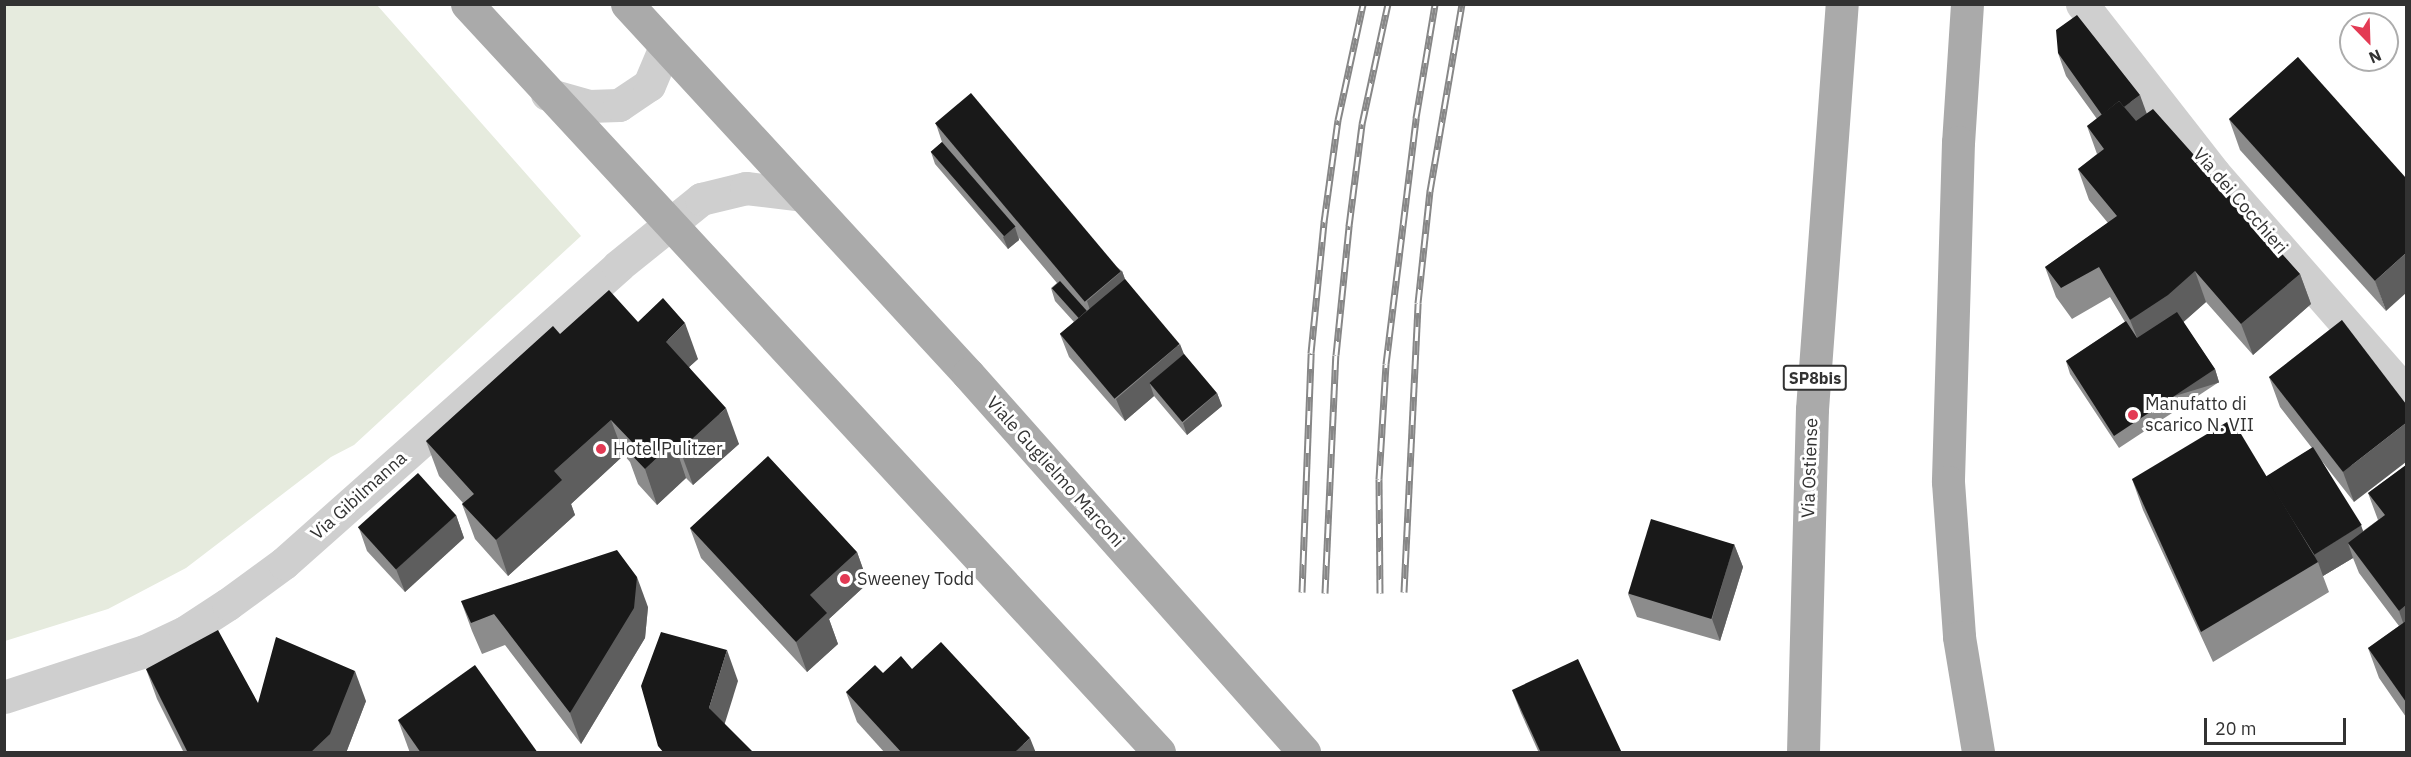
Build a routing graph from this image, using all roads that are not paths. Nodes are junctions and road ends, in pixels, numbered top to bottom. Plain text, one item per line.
1 (467, 4) edge
2 (627, 4) edge
3 (1842, 4) edge
4 (2082, 4) edge
5 (1964, 11) edge
6 (664, 47) junction
7 (547, 94) junction
8 (803, 195) junction
9 (668, 223) junction
10 (2406, 392) edge
11 (4, 697) edge
12 (1159, 753) edge
13 (1304, 753) edge
14 (1803, 753) edge
15 (1978, 753) edge

1 - 7 main road
2 - 6 main road, Viale Guglielmo Marconi
3 - 14 main road, Via Ostiense / SP8bis
4 - 10 street, Via dei Cocchieri
5 - 15 main road
6 - 7 street
6 - 8 main road, Viale Guglielmo Marconi
7 - 9 main road
8 - 9 street
8 - 13 main road, Viale Guglielmo Marconi
9 - 11 street, Via Gibilmanna
9 - 12 main road

